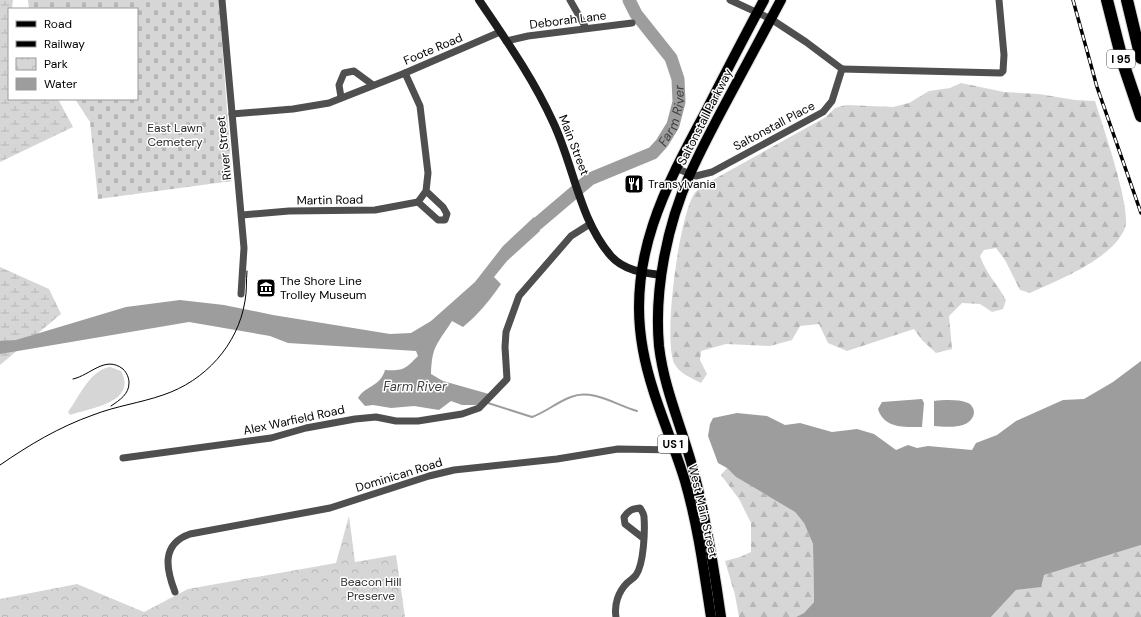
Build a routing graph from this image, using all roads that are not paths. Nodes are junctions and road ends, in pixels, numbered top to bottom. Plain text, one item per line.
1 (222, 0) edge
2 (479, 0) edge
3 (570, 0) edge
4 (730, 0) edge
5 (764, 0) edge
6 (781, 0) edge
7 (999, 0) edge
8 (1107, 0) edge
9 (1127, 0) edge
10 (757, 14) junction
11 (771, 19) junction
12 (632, 23) dead end
13 (586, 28) junction
14 (500, 32) junction
15 (506, 41) junction
16 (1141, 58) edge
17 (842, 69) junction
18 (405, 73) junction
19 (373, 85) junction
20 (341, 98) junction
21 (232, 114) junction
22 (1141, 116) edge
23 (675, 168) junction
24 (690, 174) junction
25 (426, 191) junction
26 (661, 198) junction
27 (418, 202) junction
28 (678, 205) junction
29 (242, 215) junction
30 (590, 224) junction
31 (642, 273) junction
32 (661, 275) junction
33 (241, 294) dead end
34 (687, 447) junction
35 (675, 450) junction
36 (123, 458) dead end
37 (643, 538) dead end
38 (175, 592) dead end
39 (616, 617) edge
40 (711, 617) edge
41 (721, 617) edge

1 - 21 street, River Street
2 - 14 main road, Main Street
3 - 13 street
4 - 10 street
5 - 10 main road, Saltonstall Parkway / US 1
6 - 11 main road, Saltonstall Parkway / US 1
7 - 17 street
8 - 22 highway, I 95
9 - 16 highway, I 95
10 - 11 street
10 - 23 main road, Saltonstall Parkway / US 1
11 - 17 street
11 - 24 main road, Saltonstall Parkway / US 1
12 - 13 street, Deborah Lane
13 - 15 street, Deborah Lane
14 - 15 main road, Main Street
14 - 18 street, Foote Road
15 - 30 main road, Main Street
17 - 24 street, Saltonstall Place
18 - 19 street, Foote Road
18 - 25 street
19 - 20 street, Foote Road
19 - 20 street
20 - 21 street, Foote Road
21 - 29 street, River Street
23 - 24 street, Saltonstall Place
23 - 26 main road, Saltonstall Parkway / US 1
24 - 28 main road, Saltonstall Parkway / US 1
25 - 27 street
25 - 27 street
26 - 28 main road
26 - 31 main road, Saltonstall Parkway / US 1
27 - 29 street, Martin Road
28 - 32 main road, Saltonstall Parkway / US 1
29 - 33 street, River Street
30 - 31 main road, Main Street
30 - 36 street, Alex Warfield Road
31 - 32 main road, Main Street
31 - 35 main road, West Main Street / US 1
32 - 34 main road, West Main Street / US 1
34 - 35 street, Dominican Road
34 - 41 main road, West Main Street / US 1
35 - 38 street, Dominican Road
35 - 40 main road, West Main Street / US 1
37 - 39 street

